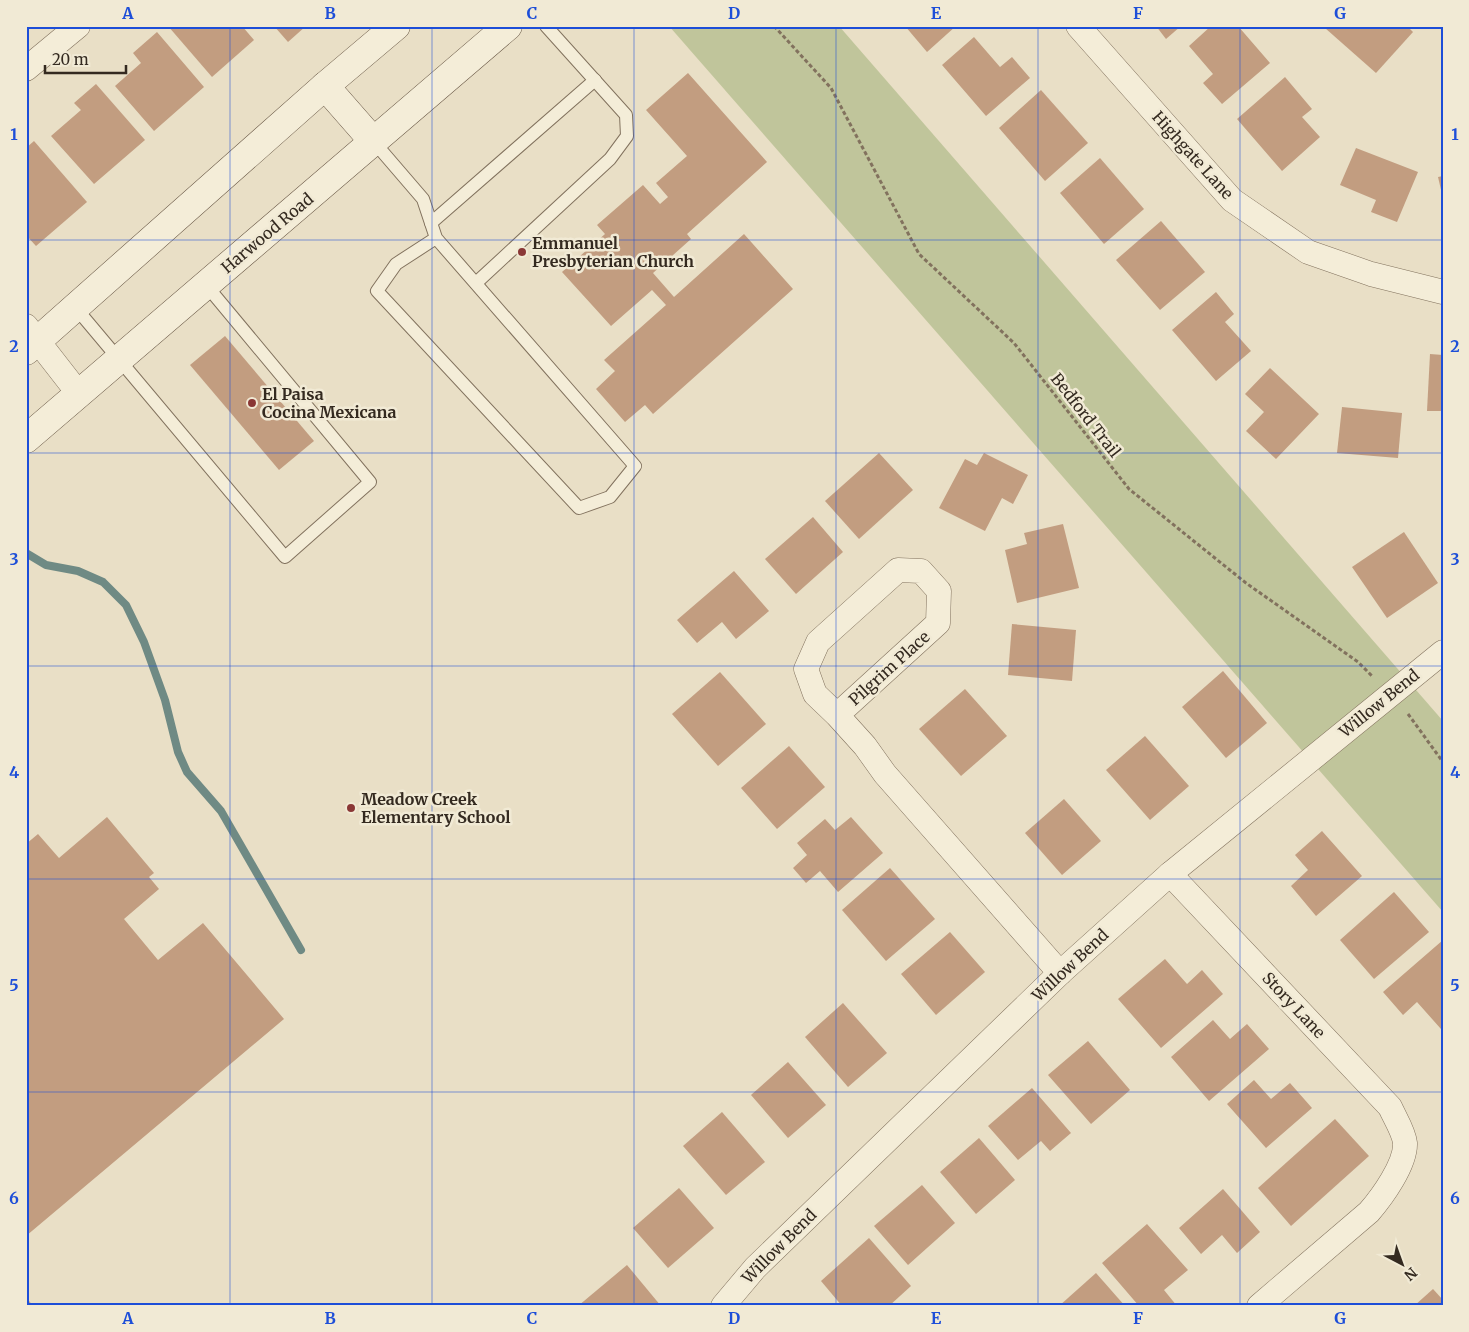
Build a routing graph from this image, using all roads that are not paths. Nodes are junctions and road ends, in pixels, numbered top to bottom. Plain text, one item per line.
1 (78, 26) edge
2 (396, 26) edge
3 (508, 26) edge
4 (546, 26) edge
5 (1078, 26) edge
6 (26, 69) edge
7 (595, 80) junction
8 (325, 86) junction
9 (374, 142) junction
10 (431, 223) junction
11 (436, 238) junction
12 (476, 283) junction
13 (206, 285) junction
14 (1443, 292) edge
15 (75, 307) junction
16 (30, 339) edge
17 (119, 359) junction
18 (79, 394) junction
19 (26, 439) edge
20 (1443, 652) edge
21 (837, 716) junction
22 (1170, 874) junction
23 (1060, 972) junction
24 (723, 1306) edge
25 (1259, 1306) edge

1 - 6 street
2 - 8 main road
3 - 9 main road, Harwood Road
4 - 7 lane
5 - 14 street, Highgate Lane
7 - 10 lane
7 - 12 lane
8 - 9 main road
8 - 15 main road
9 - 10 lane
9 - 13 main road, Harwood Road
10 - 11 lane
11 - 12 lane
11 - 12 lane
13 - 17 main road, Harwood Road
13 - 17 lane
15 - 16 main road
15 - 17 lane
16 - 18 street
17 - 18 main road, Harwood Road
18 - 19 main road, Harwood Road
20 - 22 street, Willow Bend
21 - 21 street, Pilgrim Place
21 - 23 street, Pilgrim Place
22 - 23 street, Willow Bend
22 - 25 street, Story Lane
23 - 24 street, Willow Bend

